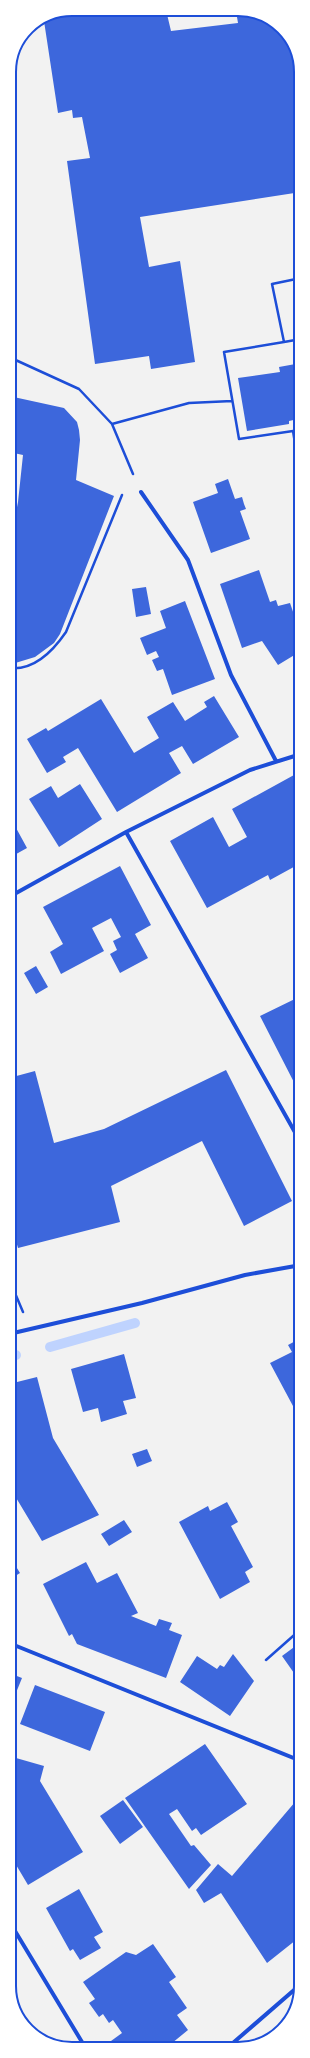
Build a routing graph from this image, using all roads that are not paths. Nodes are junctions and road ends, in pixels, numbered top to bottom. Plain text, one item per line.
1 (141, 492) road end
2 (294, 756) edge
3 (276, 761) junction
4 (126, 832) junction
5 (16, 893) edge
6 (294, 1131) edge
7 (294, 1266) edge
8 (16, 1332) edge
9 (16, 1646) edge
10 (294, 1758) edge
11 (16, 1932) edge
12 (294, 1990) edge
13 (82, 2042) edge
14 (234, 2042) edge

1 - 3 street
2 - 3 street
3 - 4 street
4 - 5 street
4 - 6 street
7 - 8 street
9 - 10 street
11 - 13 street
12 - 14 street

